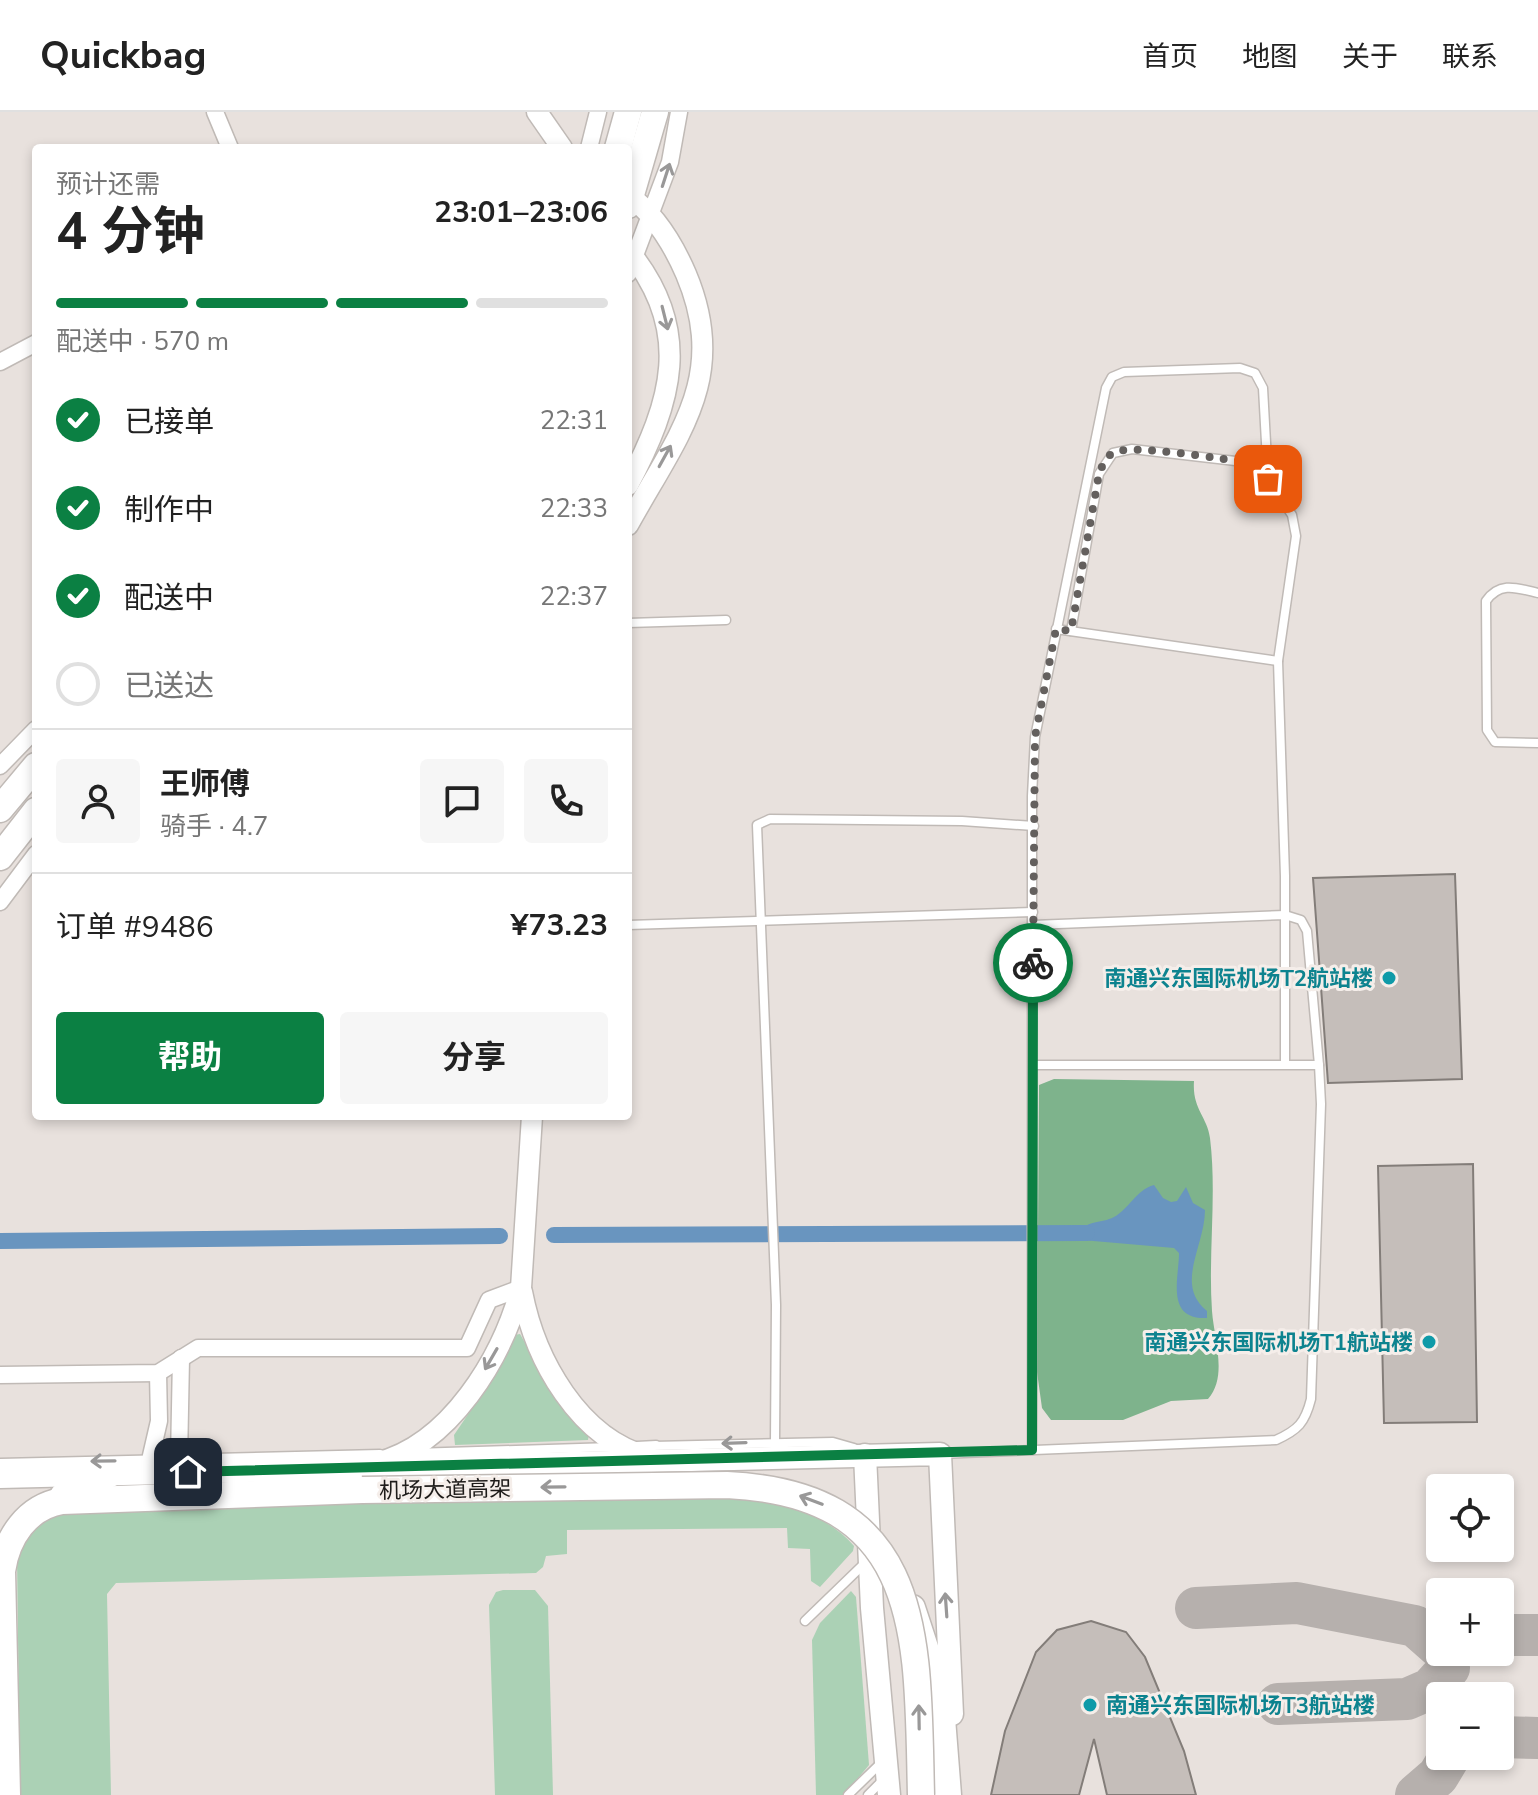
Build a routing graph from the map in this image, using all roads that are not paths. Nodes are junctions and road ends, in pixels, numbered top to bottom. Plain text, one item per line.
1 (215, 112) edge
2 (537, 112) edge
3 (598, 112) edge
4 (628, 112) edge
5 (655, 112) edge
6 (679, 112) edge
7 (228, 144) edge
8 (559, 144) edge
9 (590, 144) edge
10 (619, 144) edge
11 (633, 202) edge
12 (632, 263) edge
13 (32, 345) edge
14 (0, 362) edge
15 (632, 477) edge
16 (1268, 479) junction
17 (632, 518) edge
18 (1538, 593) edge
19 (726, 620) dead end
20 (632, 623) edge
21 (1056, 629) junction
22 (1071, 631) junction
23 (1278, 661) junction
24 (32, 733) edge
25 (1538, 743) edge
26 (0, 766) edge
27 (32, 771) edge
28 (0, 809) edge
29 (32, 816) edge
30 (1034, 826) junction
31 (0, 857) edge
32 (32, 859) edge
33 (0, 902) edge
34 (1033, 912) junction
35 (1285, 915) junction
36 (760, 921) junction
37 (632, 925) edge
38 (1033, 925) junction
39 (1285, 1063) junction
40 (1033, 1065) junction
41 (1319, 1065) junction
42 (532, 1120) edge
43 (521, 1288) junction
44 (181, 1358) junction
45 (158, 1373) junction
46 (0, 1375) edge
47 (775, 1441) junction
48 (621, 1448) junction
49 (1032, 1450) junction
50 (406, 1453) junction
51 (660, 1453) junction
52 (940, 1454) junction
53 (865, 1455) junction
54 (179, 1459) junction
55 (150, 1460) junction
56 (595, 1462) junction
57 (0, 1463) edge
58 (110, 1474) junction
59 (0, 1477) edge
60 (357, 1480) junction
61 (49, 1503) junction
62 (870, 1559) junction
63 (1, 1561) edge
64 (895, 1576) junction
65 (805, 1621) dead end
66 (884, 1785) edge
67 (7, 1795) edge
68 (848, 1795) edge
69 (921, 1795) edge
70 (948, 1795) edge
71 (954, 1795) edge

1 - 7 street
2 - 8 street
3 - 9 street
4 - 10 main road
5 - 11 main road
11 -> 6 street
17 -> 11 street
12 -> 15 street
13 - 14 street
16 - 21 lane
16 - 22 lane
16 - 23 lane
18 - 25 lane
19 - 20 lane
21 - 22 lane
21 - 30 lane
22 - 23 lane
23 - 35 lane
24 - 26 street
27 - 28 main road
29 - 31 main road
30 - 34 lane
30 - 36 lane
32 - 33 street
34 - 36 lane
34 - 38 lane
35 - 38 lane
35 - 39 lane
35 - 41 lane
36 - 37 lane
36 - 47 lane
38 - 40 lane
39 - 40 lane
39 - 41 lane
40 - 49 lane
41 - 49 lane
42 - 43 street
43 - 44 street
43 - 48 street
43 -> 50 street
44 - 45 street
44 - 54 street
45 - 46 street
45 - 55 street
47 -> 51 lane
47 - 53 lane
48 - 50 lane
48 - 51 street
48 - 56 lane
49 - 52 lane
50 - 54 lane
50 - 60 street
51 - 53 main road
51 - 56 main road
52 - 53 main road
71 -> 52 main road
53 - 62 main road
54 - 55 lane
55 -> 57 lane
56 - 60 main road
58 - 59 main road
58 - 60 main road
58 - 61 main road
60 - 61 main road, 机场大道高架
64 -> 60 main road, 机场大道高架, bridge
61 - 63 main road
62 - 65 lane
62 - 66 main road
63 - 67 main road
69 -> 64 main road, 机场大道高架, bridge
64 - 70 main road, bridge
66 - 68 lane

